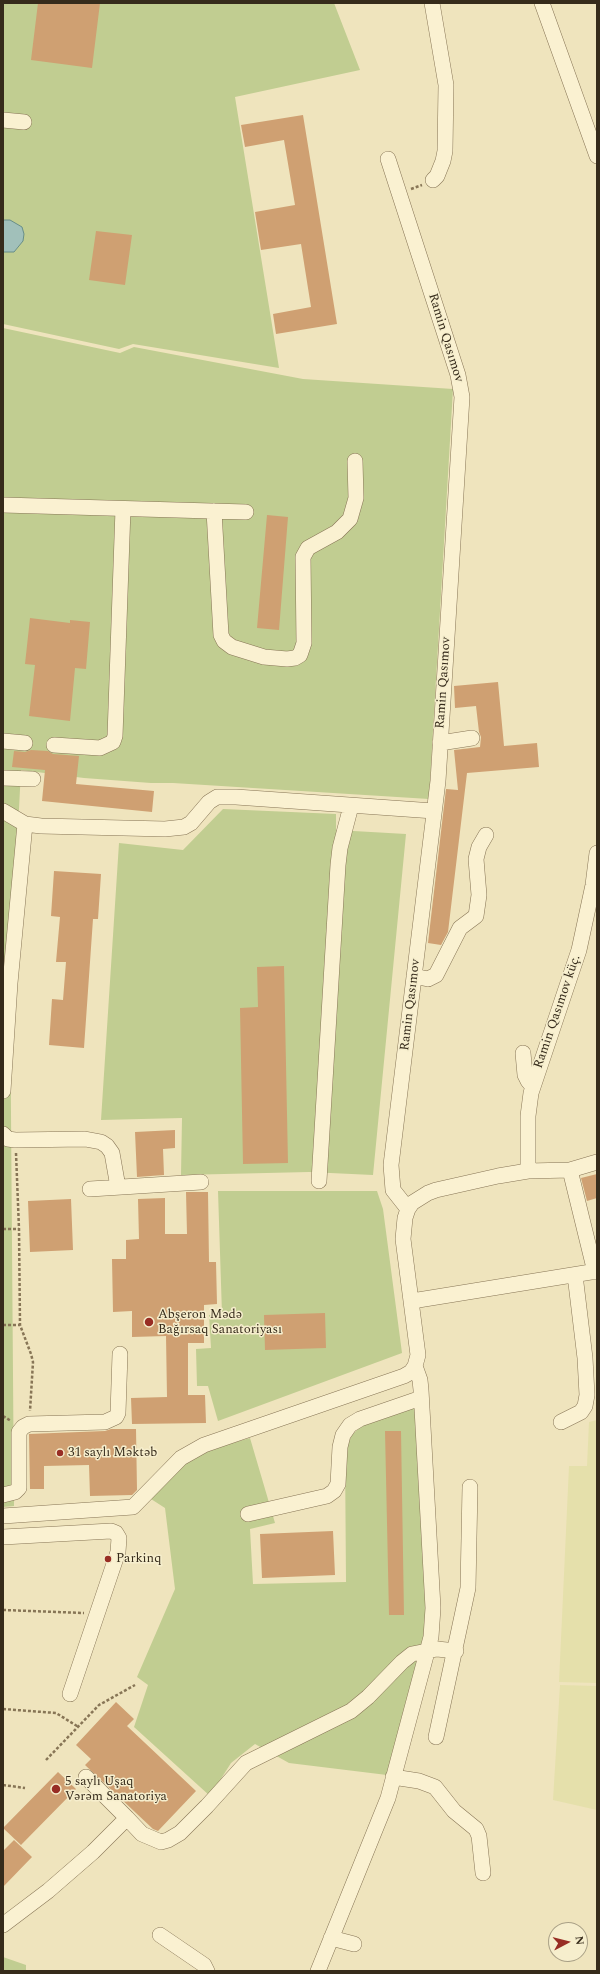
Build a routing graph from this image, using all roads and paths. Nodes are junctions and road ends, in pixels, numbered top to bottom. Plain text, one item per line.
1 (432, 3) edge
2 (542, 3) edge
3 (3, 120) edge
4 (24, 122) dead end
5 (597, 156) edge
6 (388, 159) dead end
7 (433, 180) joint
8 (400, 194) junction
9 (355, 461) dead end
10 (3, 505) edge
11 (124, 509) junction
12 (214, 511) junction
13 (246, 512) dead end
14 (472, 738) dead end
15 (3, 741) edge
16 (25, 743) dead end
17 (440, 743) junction
18 (54, 745) dead end
19 (3, 778) edge
20 (33, 779) dead end
21 (351, 806) junction
22 (3, 811) edge
23 (434, 811) junction
24 (25, 824) junction
25 (486, 835) dead end
26 (597, 853) edge
27 (414, 976) junction
28 (523, 1054) dead end
29 (533, 1087) junction
30 (3, 1091) edge
31 (6, 1136) edge
32 (597, 1162) edge
33 (570, 1170) junction
34 (528, 1171) junction
35 (319, 1181) dead end
36 (201, 1182) dead end
37 (118, 1187) junction
38 (90, 1189) dead end
39 (408, 1209) junction
40 (3, 1229) edge
41 (19, 1229) junction
42 (596, 1272) edge
43 (575, 1275) junction
44 (412, 1301) junction
45 (3, 1325) edge
46 (20, 1326) junction
47 (120, 1354) dead end
48 (415, 1366) junction
49 (422, 1398) junction
50 (561, 1422) dead end
51 (29, 1424) junction
52 (470, 1487) dead end
53 (3, 1495) edge
54 (248, 1514) dead end
55 (3, 1516) edge
56 (3, 1537) edge
57 (3, 1610) edge
58 (98, 1614) junction
59 (427, 1650) junction
60 (456, 1651) junction
61 (135, 1685) dead end
62 (70, 1694) dead end
63 (3, 1709) edge
64 (77, 1726) junction
65 (436, 1738) dead end
66 (46, 1760) dead end
67 (86, 1776) dead end
68 (393, 1777) junction
69 (3, 1785) edge
70 (25, 1788) dead end
71 (127, 1818) junction
72 (483, 1873) dead end
73 (3, 1925) edge
74 (160, 1935) dead end
75 (331, 1938) junction
76 (354, 1944) dead end
77 (206, 1971) edge
78 (318, 1971) edge

1 - 7 street
2 - 5 street
3 - 4 street
6 - 8 street, Ramin Qasımov
7 - 8 path
8 - 17 street, Ramin Qasımov
9 - 12 street
10 - 11 street
11 - 12 street
11 - 18 street
12 - 13 street
14 - 17 street
15 - 16 street
17 - 23 street, Ramin Qasımov
19 - 20 street
21 - 23 street
21 - 24 street
21 - 35 street
22 - 24 street
23 - 27 street, Ramin Qasımov
24 - 30 street
25 - 27 street
26 - 29 street, Ramin Qasımov küç.
27 - 39 street, Ramin Qasımov
28 - 29 street
29 - 34 street, Ramin Qasımov küç.
31 - 37 street
31 - 41 path
32 - 33 street
33 - 34 street
33 - 42 street
34 - 39 street
36 - 37 street
37 - 38 street
39 - 44 street
40 - 41 path
41 - 46 path
42 - 43 street
43 - 44 street
43 - 50 street
44 - 48 street
45 - 46 path
46 - 51 path
47 - 51 street
48 - 49 street
48 - 55 street
49 - 54 street
49 - 59 street
51 - 53 street
52 - 60 street
56 - 58 street
57 - 58 path
58 - 62 street
59 - 60 street
59 - 68 street
59 - 71 street
60 - 65 street
61 - 64 path
63 - 64 path
64 - 66 path
67 - 71 street
68 - 72 street
68 - 75 street
69 - 70 path
71 - 73 street
74 - 77 street
75 - 76 street
75 - 78 street

